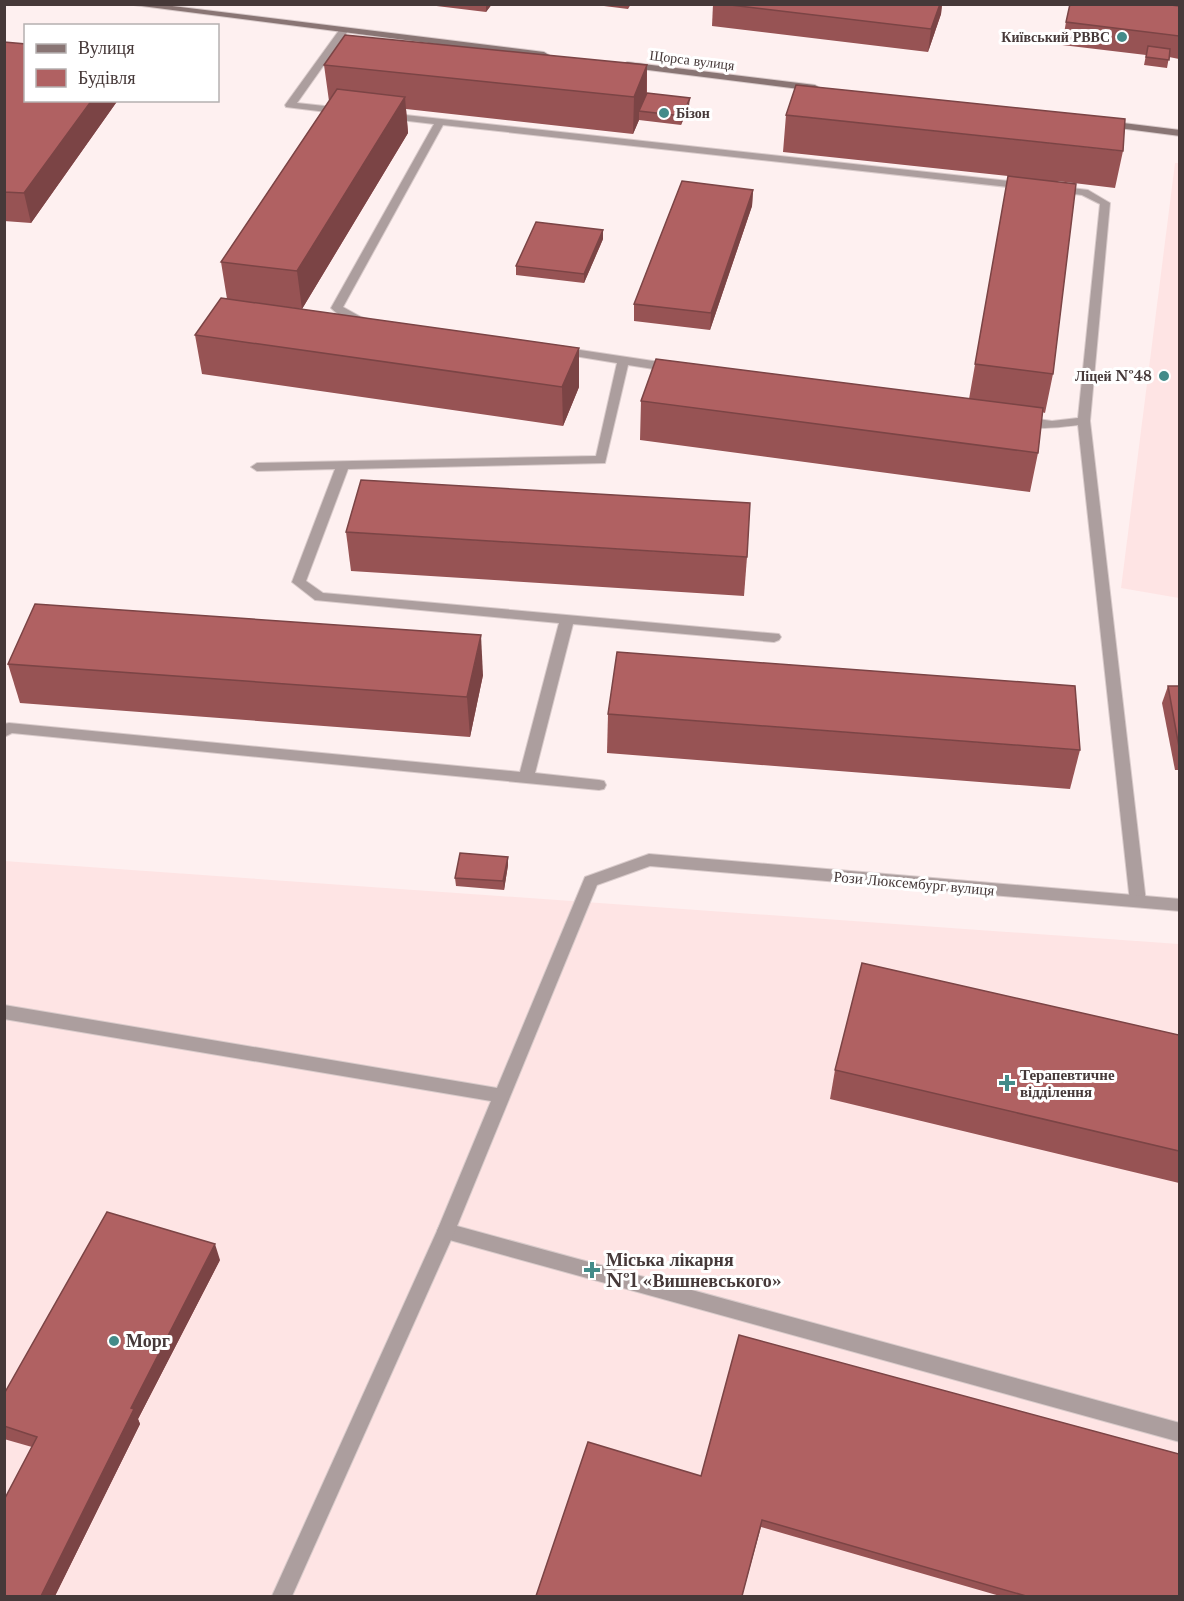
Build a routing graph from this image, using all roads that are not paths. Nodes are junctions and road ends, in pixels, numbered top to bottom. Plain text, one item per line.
1 (130, 4) edge
2 (343, 31) junction
3 (555, 57) edge
4 (614, 64) edge
5 (826, 90) edge
6 (440, 122) junction
7 (1097, 123) edge
8 (1179, 133) edge
9 (380, 324) edge
10 (554, 350) edge
11 (623, 360) junction
12 (681, 369) edge
13 (1017, 420) edge
14 (1084, 421) junction
15 (343, 465) junction
16 (257, 467) dead end
17 (567, 619) junction
18 (774, 637) dead end
19 (4, 732) edge
20 (526, 778) junction
21 (599, 785) dead end
22 (1138, 902) junction
23 (1179, 905) edge
24 (4, 1012) edge
25 (503, 1096) junction
26 (446, 1231) junction
27 (1179, 1433) edge
28 (282, 1596) edge

1 - 2 street
2 - 3 street
2 - 6 street
4 - 5 street, Щорса вулиця
6 - 9 street
6 - 14 street
7 - 8 street
10 - 11 street
11 - 12 street
11 - 15 street
13 - 14 street
14 - 22 street
15 - 16 street
15 - 17 street
17 - 18 street
17 - 20 street
19 - 20 street
20 - 21 street
22 - 23 street, Рози Люксембург вулиця
22 - 25 street, Рози Люксембург вулиця
24 - 25 street
25 - 26 street
26 - 27 street
26 - 28 street

